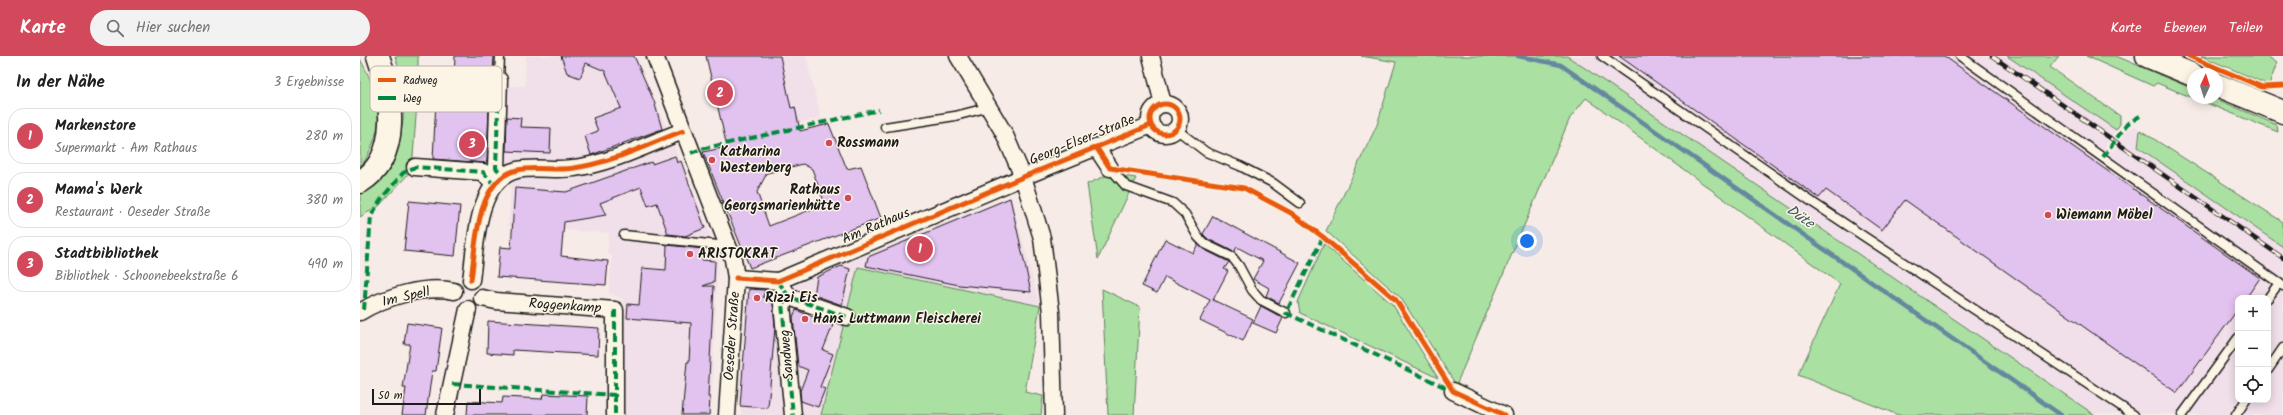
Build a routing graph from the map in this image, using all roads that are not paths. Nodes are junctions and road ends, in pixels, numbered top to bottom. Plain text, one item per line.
1 (378, 56) edge
2 (500, 56) edge
3 (655, 56) edge
4 (958, 56) edge
5 (1151, 56) edge
6 (1602, 56) edge
7 (1960, 56) edge
8 (2147, 56) edge
9 (381, 66) edge
10 (500, 66) edge
11 (2187, 73) edge
12 (2223, 87) edge
13 (1163, 104) junction
14 (990, 107) junction
15 (391, 112) edge
16 (498, 112) edge
17 (2283, 112) edge
18 (1151, 125) junction
19 (885, 126) dead end
20 (1176, 129) junction
21 (683, 131) junction
22 (1096, 147) junction
23 (415, 167) dead end
24 (1110, 168) joint
25 (1023, 177) junction
26 (499, 180) junction
27 (360, 182) edge
28 (1300, 203) dead end
29 (624, 235) dead end
30 (728, 246) junction
31 (736, 278) junction
32 (471, 280) junction
33 (778, 281) junction
34 (2281, 284) edge
35 (454, 291) junction
36 (2271, 295) edge
37 (789, 297) junction
38 (482, 298) junction
39 (468, 309) junction
40 (360, 312) edge
41 (1286, 313) dead end
42 (847, 317) dead end
43 (2235, 342) edge
44 (2283, 348) edge
45 (2270, 367) edge
46 (1453, 391) dead end
47 (2244, 403) edge
48 (444, 415) edge
49 (615, 415) edge
50 (727, 415) edge
51 (793, 415) edge
52 (1054, 415) edge
53 (1504, 415) edge
54 (2134, 415) edge
55 (2182, 415) edge
56 (2236, 415) edge

1 - 9 main road
2 - 10 lane
3 - 21 street, Oeseder Straße
4 - 14 street
5 - 13 street
6 - 54 lane
7 - 34 lane
8 - 11 main road
12 - 17 main road
13 - 18 street
13 - 20 street
14 - 19 lane
14 - 25 street
15 - 27 main road
16 - 26 street
18 - 20 street
18 - 22 street, Georg-Elser-Straße
20 - 28 lane
21 - 26 street
21 - 30 street, Oeseder Straße
22 - 24 street
22 - 25 street, Georg-Elser-Straße
23 - 26 street
24 - 41 lane
25 - 33 street, Am Rathaus
25 - 52 street
26 - 32 street
29 - 30 lane
30 - 31 street, Oeseder Straße
31 - 33 street, Am Rathaus
31 - 50 street, Oeseder Straße
32 - 35 street
32 - 38 street
33 - 37 street
34 - 36 lane
35 - 39 street
35 - 40 street, Im Spell
37 - 42 street
37 - 51 street, Sandweg
38 - 39 street
38 - 49 street, Roggenkamp
39 - 48 street
43 - 55 lane
44 - 45 lane
46 - 53 street
47 - 56 lane

